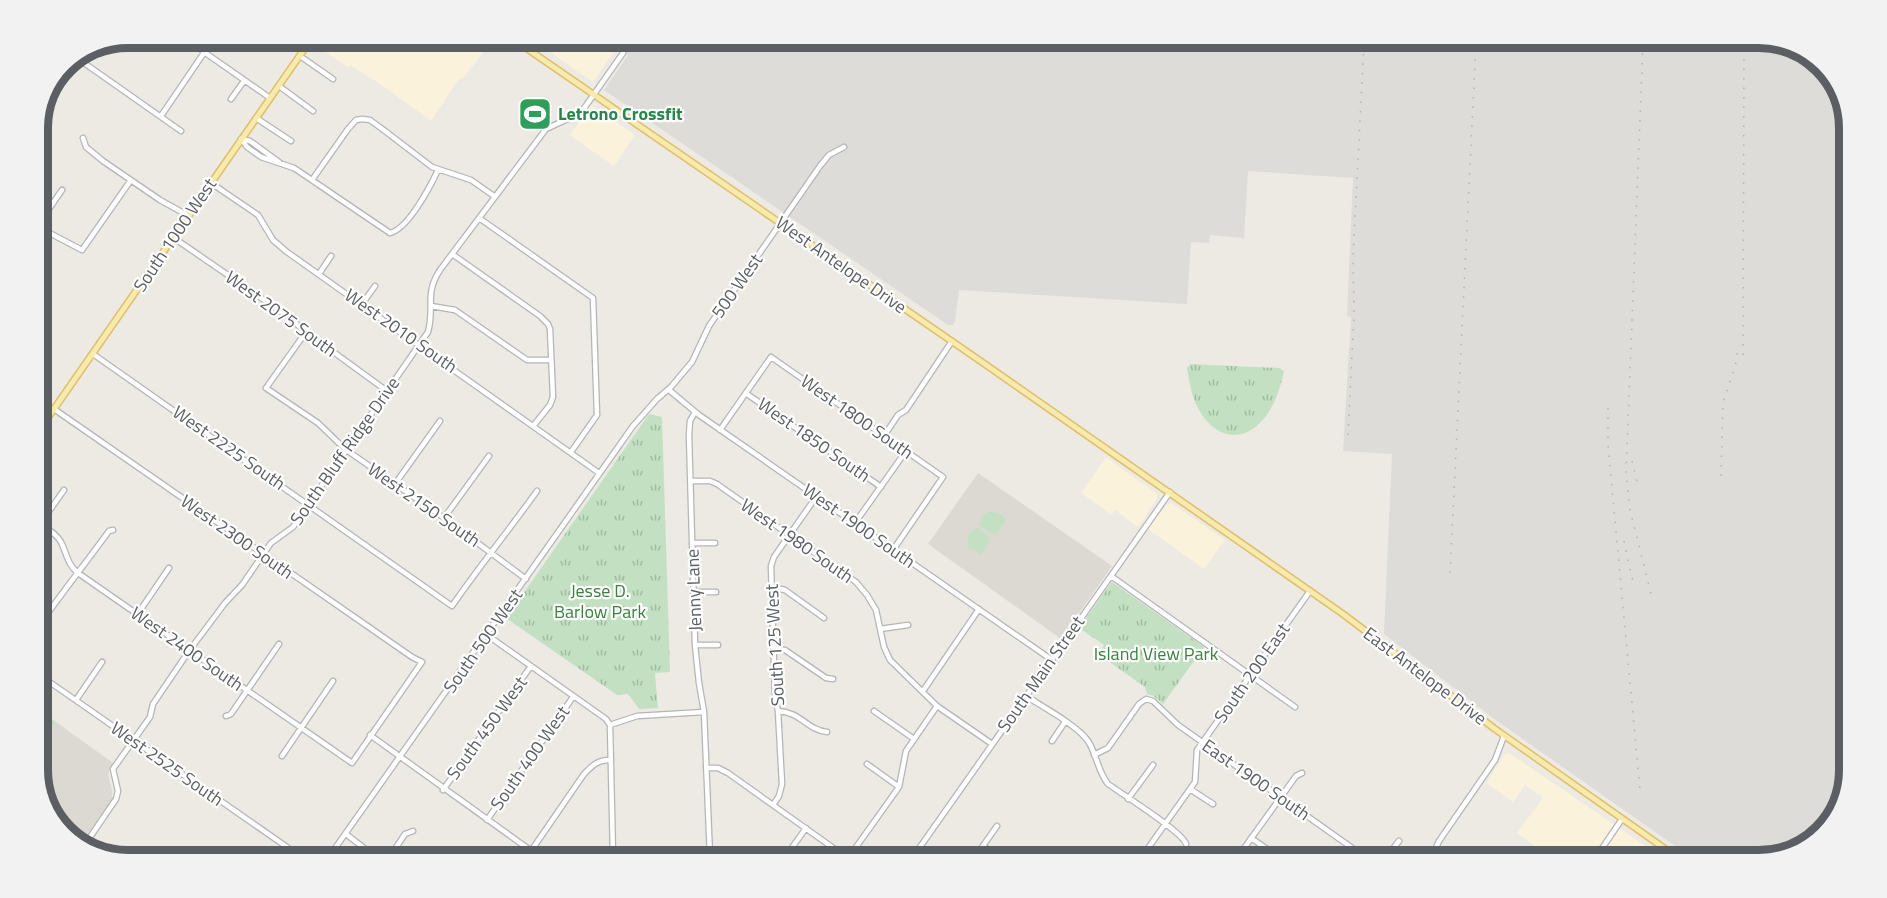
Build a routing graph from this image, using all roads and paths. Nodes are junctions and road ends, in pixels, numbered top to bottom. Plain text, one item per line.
1 (198, 48) edge
2 (207, 48) edge
3 (305, 48) edge
4 (526, 48) edge
5 (204, 52) junction
6 (623, 53) dead end
7 (300, 56) junction
8 (84, 62) edge
9 (333, 79) dead end
10 (244, 81) junction
11 (279, 87) junction
12 (593, 95) junction
13 (270, 98) junction
14 (231, 99) dead end
15 (313, 111) dead end
16 (161, 116) junction
17 (256, 118) junction
18 (181, 131) dead end
19 (83, 138) dead end
20 (241, 139) junction
21 (291, 141) dead end
22 (844, 147) dead end
23 (438, 170) junction
24 (131, 180) junction
25 (312, 180) junction
26 (211, 183) junction
27 (62, 190) dead end
28 (494, 196) junction
29 (48, 211) edge
30 (189, 216) junction
31 (479, 218) junction
32 (781, 224) junction
33 (48, 231) edge
34 (174, 238) junction
35 (452, 254) junction
36 (331, 256) dead end
37 (319, 274) junction
38 (375, 286) dead end
39 (362, 304) junction
40 (431, 306) junction
41 (306, 332) junction
42 (952, 341) junction
43 (419, 344) junction
44 (93, 354) junction
45 (551, 360) junction
46 (669, 390) junction
47 (387, 391) junction
48 (747, 394) junction
49 (54, 409) junction
50 (695, 412) junction
51 (48, 418) edge
52 (440, 421) dead end
53 (534, 425) junction
54 (633, 426) joint
55 (720, 430) junction
56 (884, 436) junction
57 (345, 449) junction
58 (906, 451) junction
59 (571, 452) junction
60 (489, 456) dead end
61 (599, 472) junction
62 (691, 481) junction
63 (395, 484) junction
64 (881, 487) junction
65 (64, 490) dead end
66 (537, 491) dead end
67 (1170, 492) junction
68 (816, 497) junction
69 (309, 504) junction
70 (48, 511) edge
71 (444, 518) junction
72 (855, 524) junction
73 (48, 530) edge
74 (113, 530) dead end
75 (789, 535) junction
76 (693, 543) junction
77 (715, 543) dead end
78 (892, 550) junction
79 (492, 553) junction
80 (262, 556) junction
81 (169, 568) dead end
82 (78, 573) junction
83 (1111, 576) junction
84 (526, 579) junction
85 (771, 590) junction
86 (1310, 591) junction
87 (694, 592) junction
88 (716, 592) dead end
89 (979, 609) junction
90 (48, 613) edge
91 (137, 615) junction
92 (824, 618) dead end
93 (908, 625) dead end
94 (880, 629) junction
95 (488, 635) junction
96 (279, 644) dead end
97 (695, 645) junction
98 (718, 645) dead end
99 (773, 648) junction
100 (189, 651) junction
101 (1052, 660) junction
102 (102, 662) dead end
103 (531, 666) junction
104 (1250, 675) junction
105 (833, 679) dead end
106 (48, 681) edge
107 (333, 681) dead end
108 (246, 690) junction
109 (923, 691) junction
110 (573, 696) junction
111 (1026, 696) junction
112 (76, 700) junction
113 (937, 706) junction
114 (1295, 707) dead end
115 (778, 711) junction
116 (874, 711) dead end
117 (704, 712) junction
118 (226, 716) dead end
119 (1065, 722) junction
120 (610, 724) junction
121 (301, 728) junction
122 (827, 732) dead end
123 (370, 735) junction
124 (1504, 736) junction
125 (134, 740) junction
126 (914, 740) junction
127 (1052, 741) dead end
128 (1203, 742) junction
129 (993, 744) junction
130 (1094, 754) junction
131 (282, 756) dead end
132 (400, 758) junction
133 (611, 760) junction
134 (867, 764) dead end
135 (1153, 765) dead end
136 (706, 768) junction
137 (1302, 773) dead end
138 (899, 787) junction
139 (1190, 789) junction
140 (443, 790) junction
141 (1280, 797) junction
142 (1128, 799) junction
143 (1213, 804) dead end
144 (773, 805) junction
145 (1622, 819) junction
146 (486, 820) junction
147 (1165, 824) junction
148 (997, 826) dead end
149 (806, 828) junction
150 (413, 831) dead end
151 (346, 834) junction
152 (1251, 838) junction
153 (89, 839) edge
154 (1399, 841) dead end
155 (1186, 844) dead end
156 (983, 846) junction
157 (291, 850) edge
158 (334, 850) edge
159 (367, 850) edge
160 (394, 850) edge
161 (530, 850) edge
162 (532, 850) edge
163 (614, 850) edge
164 (710, 850) edge
165 (790, 850) edge
166 (838, 850) edge
167 (853, 850) edge
168 (918, 850) edge
169 (980, 850) edge
170 (989, 850) edge
171 (1147, 850) edge
172 (1243, 850) edge
173 (1268, 850) edge
174 (1355, 850) edge
175 (1392, 850) edge
176 (1435, 850) edge
177 (1601, 850) edge
178 (1667, 850) edge

1 - 5 street
2 - 5 street
3 - 7 main road, South 1000 West
4 - 12 main road, West Antelope Drive
5 - 10 street
5 - 16 street
6 - 12 street, South Bluff Ridge Drive
7 - 9 street
7 - 11 main road, South 1000 West
8 - 16 street
10 - 13 street
10 - 14 street
11 - 13 main road, South 1000 West
11 - 15 street
12 - 28 street, South Bluff Ridge Drive
12 - 32 main road, West Antelope Drive
13 - 17 main road, South 1000 West
16 - 18 street
17 - 20 main road, South 1000 West
17 - 21 street
19 - 24 street
20 - 25 street
20 - 26 main road, South 1000 West
22 - 32 street, 500 West
23 - 25 street
23 - 25 street
23 - 28 street
24 - 30 street
24 - 33 street
26 - 30 main road, South 1000 West
26 - 37 street, West 2010 South
27 - 29 street
28 - 31 street, South Bluff Ridge Drive
30 - 34 main road, South 1000 West
31 - 35 street, South Bluff Ridge Drive
31 - 59 street
32 - 42 main road, West Antelope Drive
32 - 46 street, 500 West
34 - 41 street, West 2075 South
34 - 44 main road, South 1000 West
35 - 40 street, South Bluff Ridge Drive
35 - 45 street
36 - 37 street
37 - 39 street, West 2010 South
38 - 39 street
39 - 43 street, West 2010 South
40 - 43 street, South Bluff Ridge Drive
40 - 45 street
41 - 47 street, West 2075 South
41 - 57 street, West 2150 South
42 - 56 street
42 - 67 main road, West Antelope Drive
43 - 47 street, South Bluff Ridge Drive
43 - 53 street, West 2010 South
44 - 49 main road, South 1000 West
44 - 69 street, West 2225 South
45 - 53 street
46 - 50 street, West 1900 South
46 - 54 street, 500 West
47 - 57 street, South Bluff Ridge Drive
48 - 55 street
48 - 56 street, West 1800 South
48 - 64 street, West 1850 South
49 - 51 main road, South 1000 West
49 - 80 street, West 2300 South
50 - 55 street, West 1900 South
50 - 62 street, Jenny Lane
52 - 63 street
53 - 59 street, West 2010 South
54 - 61 street, South 500 West
55 - 68 street, West 1900 South
56 - 58 street, West 1800 South
57 - 63 street, West 2150 South
57 - 69 street, South Bluff Ridge Drive
58 - 64 street
58 - 78 street, West 1800 South
59 - 61 street, West 2010 South
60 - 71 street
61 - 84 street, South 500 West
62 - 75 street, West 1980 South
62 - 76 street, Jenny Lane
63 - 71 street, West 2150 South
64 - 72 street
65 - 70 street
66 - 79 street
67 - 83 street, South Main Street
67 - 86 main road, East Antelope Drive
68 - 72 street, West 1900 South
68 - 75 street, South 125 West
69 - 79 street, West 2225 South
69 - 80 street, South Bluff Ridge Drive
71 - 79 street, West 2150 South
72 - 78 street, West 1900 South
73 - 82 street, West 2400 South
74 - 82 street
75 - 85 street, South 125 West
75 - 94 street, West 1980 South
76 - 77 street
76 - 87 street, Jenny Lane
78 - 89 street, West 1900 South
79 - 84 street, West 2150 South
80 - 100 street, South Bluff Ridge Drive
80 - 123 street, West 2300 South
81 - 91 street
82 - 90 street
82 - 91 street, West 2400 South
83 - 101 street, South Main Street
83 - 104 street
84 - 95 street, South 500 West
85 - 92 street
85 - 99 street, South 125 West
86 - 104 street, South 200 East
86 - 124 main road, East Antelope Drive
87 - 88 street
87 - 97 street, Jenny Lane
89 - 101 street, West 1900 South
89 - 109 street
91 - 100 street, West 2400 South
93 - 94 street
94 - 109 street, West 1980 South
95 - 103 street
95 - 132 street, South 500 West
96 - 108 street
97 - 98 street
97 - 117 street, Jenny Lane
99 - 105 street
99 - 115 street, South 125 West
100 - 108 street, West 2400 South
100 - 125 street, South Bluff Ridge Drive
101 - 111 street, South Main Street
102 - 112 street
103 - 110 street
103 - 140 street, South 450 West
104 - 114 street
104 - 128 street, South 200 East
106 - 112 street, West 2525 South
107 - 121 street
108 - 118 street
108 - 121 street, West 2400 South
109 - 113 street, West 1980 South
110 - 120 street
110 - 146 street, South 400 West
111 - 119 street
111 - 129 street, South Main Street
112 - 125 street, West 2525 South
113 - 126 street
113 - 129 street, West 1980 South
115 - 122 street
115 - 144 street, South 125 West
116 - 126 street
117 - 120 street
117 - 136 street, Jenny Lane
119 - 127 street
119 - 130 street
120 - 133 street
121 - 123 street, West 2400 South
121 - 131 street
123 - 132 street
124 - 145 main road, East Antelope Drive
124 - 176 street
125 - 153 street, South Bluff Ridge Drive
125 - 157 street, West 2525 South
126 - 138 street
128 - 130 street, East 1900 South
128 - 139 street, South 200 East
128 - 141 street, East 1900 South
129 - 168 street, South Main Street
130 - 142 street
132 - 140 street
132 - 151 street, South 500 West
133 - 162 street
133 - 163 street
134 - 138 street
135 - 142 street
136 - 144 street
136 - 164 street, Jenny Lane
137 - 141 street
138 - 167 street
139 - 143 street
139 - 147 street, South 200 East
140 - 146 street
141 - 152 street
141 - 174 street, East 1900 South
142 - 147 street
144 - 149 street
145 - 177 street
145 - 178 main road, East Antelope Drive
146 - 161 street
147 - 155 street
147 - 171 street, South 200 East
148 - 156 street
149 - 165 street
149 - 166 street
150 - 160 street
151 - 158 street, South 500 West
151 - 159 street
152 - 172 street
152 - 173 street
154 - 175 street
156 - 169 street
156 - 170 street

